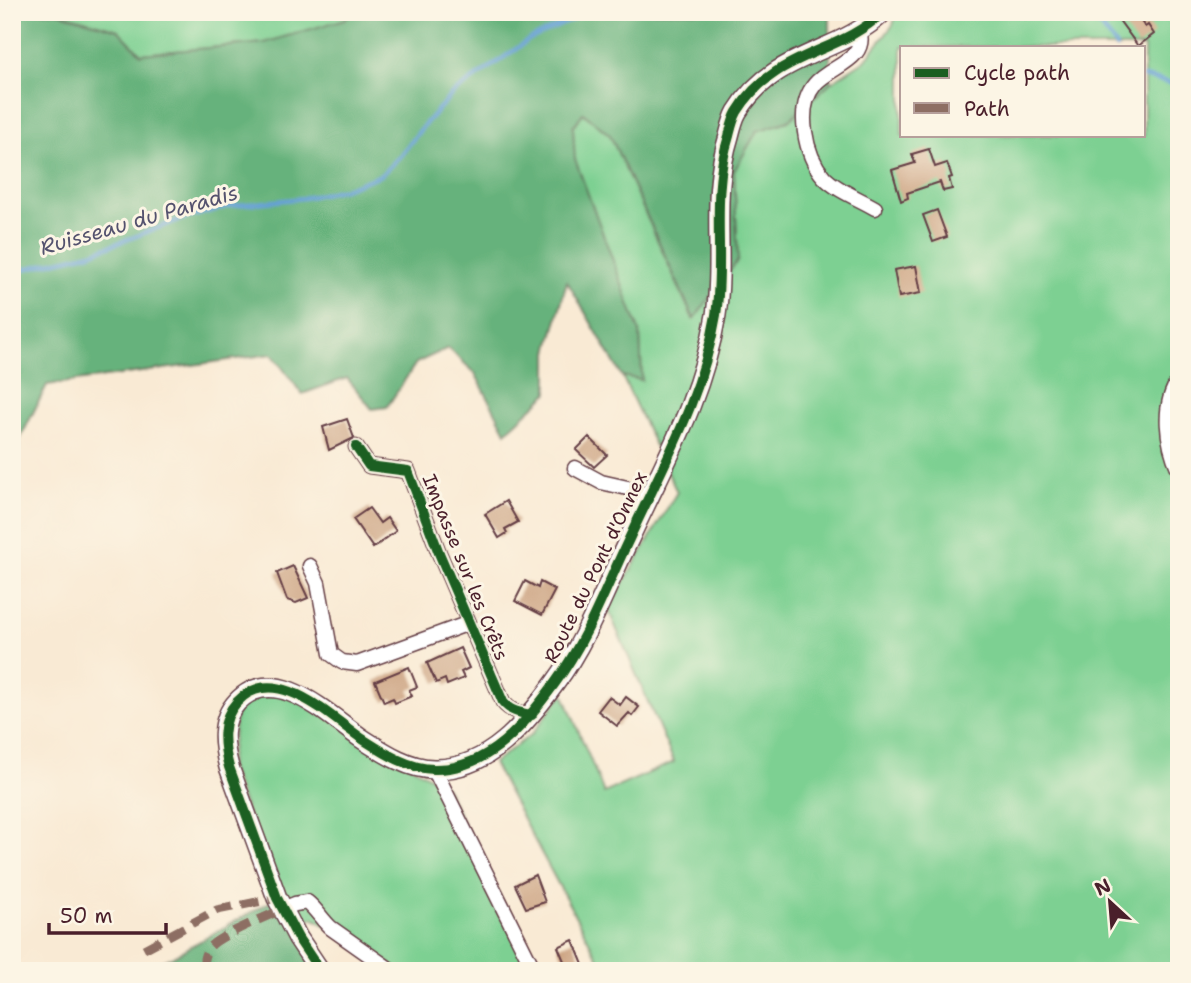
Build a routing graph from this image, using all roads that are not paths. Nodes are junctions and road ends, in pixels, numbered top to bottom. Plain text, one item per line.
1 (883, 12) edge
2 (859, 30) junction
3 (875, 208) dead end
4 (1179, 380) edge
5 (356, 447) dead end
6 (576, 468) dead end
7 (1179, 470) edge
8 (649, 497) junction
9 (310, 566) dead end
10 (469, 623) junction
11 (532, 715) junction
12 (434, 769) junction
13 (283, 909) junction
14 (530, 962) dead end
15 (320, 971) edge
16 (392, 971) edge

1 - 2 street, Route du Pont d'Onnex
2 - 3 street
2 - 8 street, Route du Pont d'Onnex
4 - 7 street
5 - 10 street, Impasse sur les Crêts
6 - 8 street
8 - 11 street, Route du Pont d'Onnex
9 - 10 street
10 - 11 street, Impasse sur les Crêts
11 - 12 street, Route du Pont d'Onnex
12 - 13 street, Route du Pont d'Onnex
12 - 14 street
13 - 15 street, Route du Pont d'Onnex
13 - 16 street

